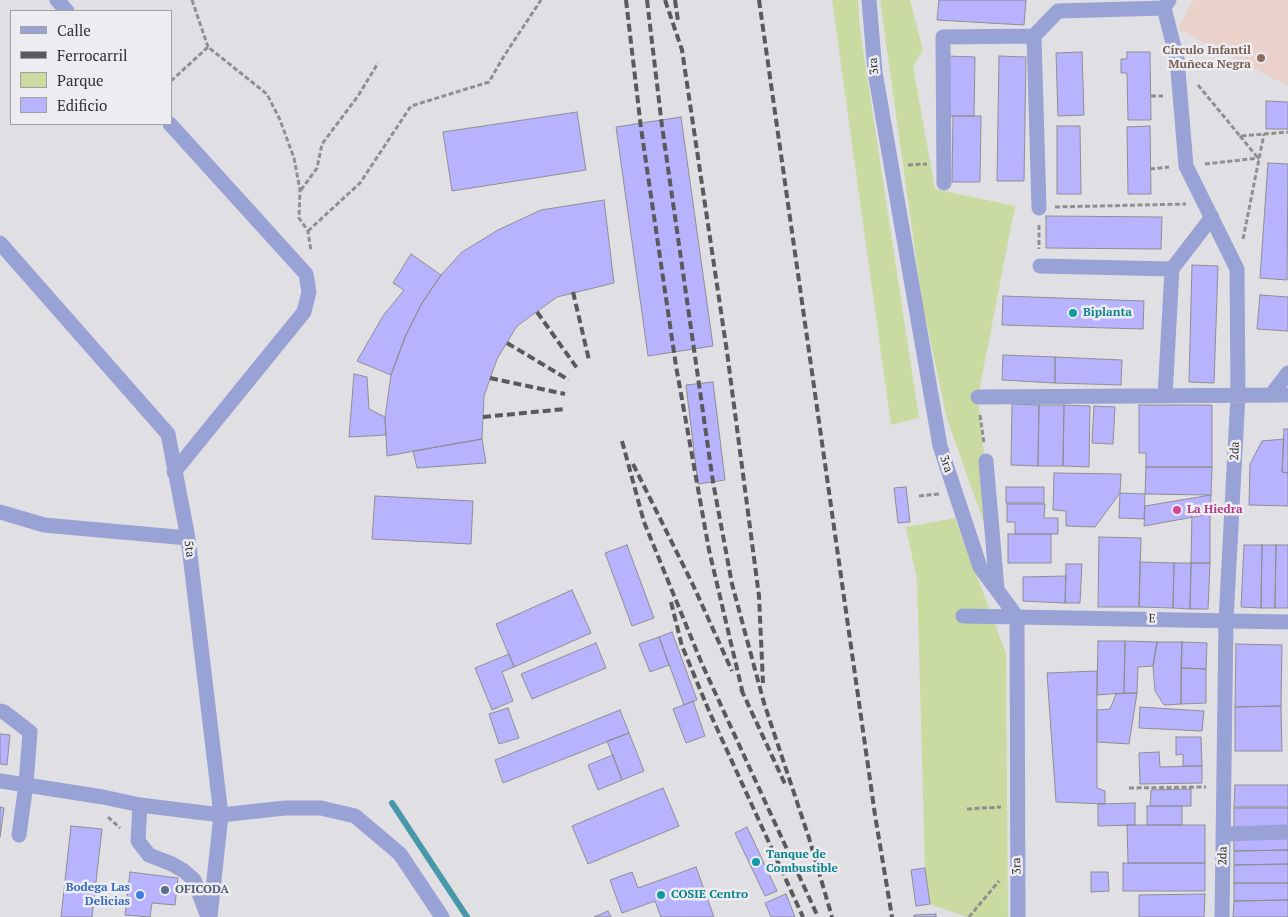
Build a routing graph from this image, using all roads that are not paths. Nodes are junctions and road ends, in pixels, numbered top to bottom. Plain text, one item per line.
1 (57, 0) edge
2 (869, 0) edge
3 (1167, 4) edge
4 (66, 10) edge
5 (1034, 36) junction
6 (171, 125) edge
7 (944, 183) dead end
8 (1039, 208) road end
9 (1212, 218) junction
10 (0, 243) edge
11 (1040, 266) road end
12 (1172, 269) junction
13 (1288, 373) edge
14 (1238, 395) junction
15 (1271, 395) junction
16 (1288, 395) edge
17 (1165, 396) junction
18 (978, 397) road end
19 (986, 462) road end
20 (174, 472) junction
21 (0, 512) edge
22 (188, 538) junction
23 (997, 591) junction
24 (963, 616) dead end
25 (1017, 617) junction
26 (1226, 620) junction
27 (1288, 622) edge
28 (0, 711) edge
29 (0, 781) edge
30 (26, 784) junction
31 (140, 805) junction
32 (221, 815) junction
33 (1288, 832) edge
34 (1224, 834) junction
35 (19, 835) dead end
36 (209, 917) edge
37 (442, 917) edge
38 (1018, 917) edge
39 (1222, 917) edge

1 - 4 street
2 - 23 street, 3ra
3 - 5 street
3 - 9 street, 2da
5 - 7 street
5 - 8 street
6 - 20 street
9 - 12 street
9 - 14 street, 2da
10 - 20 street, 5ta
11 - 12 street
12 - 17 street
13 - 15 street
14 - 15 street
14 - 17 street
14 - 26 street, 2da
15 - 16 street
17 - 18 street
19 - 23 street
20 - 22 street, 5ta
21 - 22 street
22 - 32 street, 5ta
23 - 25 street, 3ra
24 - 25 street, E
25 - 26 street, E
25 - 38 street, 3ra
26 - 27 street, E
26 - 34 street, 2da
28 - 30 street
29 - 30 street
30 - 31 street
30 - 35 street
31 - 32 street
31 - 36 street
32 - 36 street, 5ta
32 - 37 street
33 - 34 street
34 - 39 street, 2da

